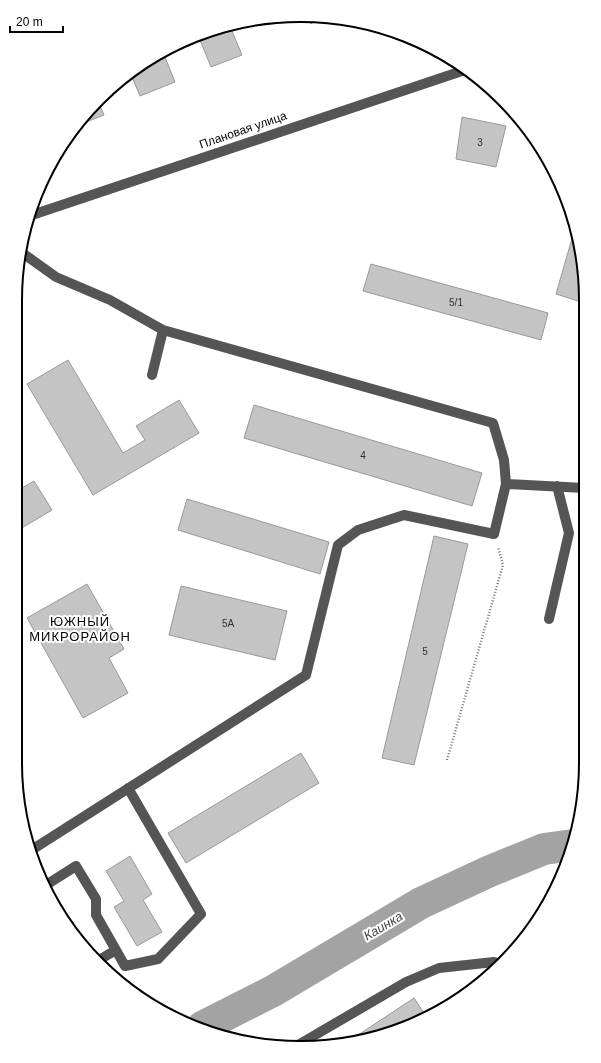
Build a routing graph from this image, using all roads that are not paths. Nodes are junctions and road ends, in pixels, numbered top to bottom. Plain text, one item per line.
1 (459, 72) edge
2 (36, 214) edge
3 (25, 256) edge
4 (163, 330) junction
5 (152, 375) dead end
6 (506, 484) junction
7 (557, 486) junction
8 (579, 488) edge
9 (549, 619) dead end
10 (128, 788) junction
11 (35, 847) edge
12 (49, 882) edge
13 (116, 950) junction
14 (103, 958) edge
15 (494, 962) edge
16 (305, 1041) edge

1 - 2 street, Плановая улица
3 - 4 street
4 - 5 street
4 - 6 street
6 - 7 street
6 - 10 street
7 - 8 street
7 - 9 street
10 - 11 street
10 - 13 street
12 - 13 street
13 - 14 street
15 - 16 street

